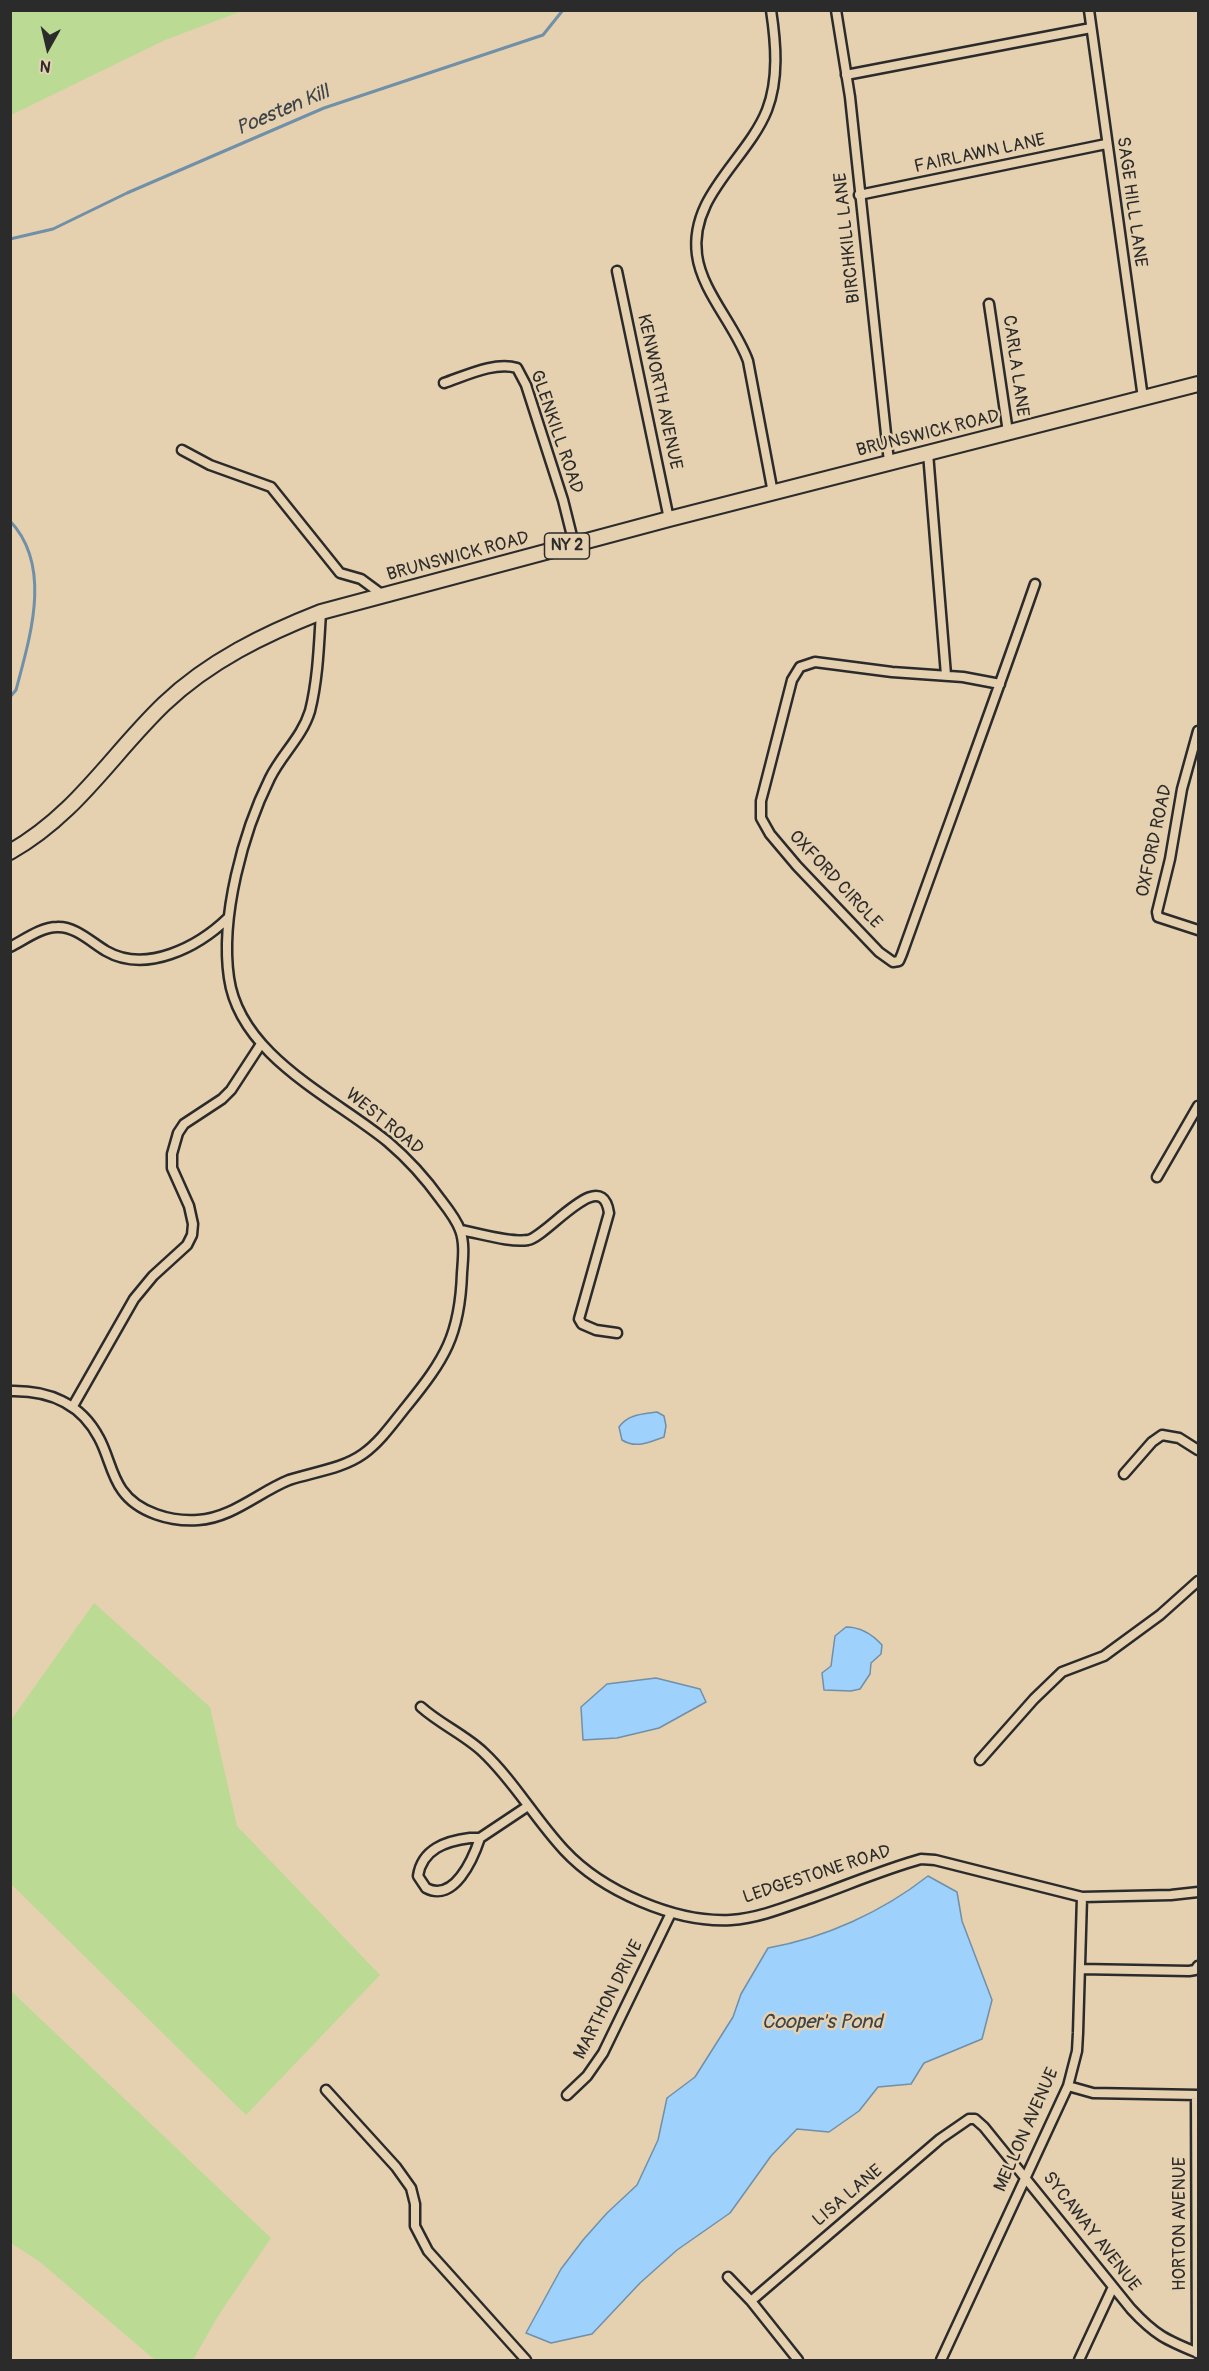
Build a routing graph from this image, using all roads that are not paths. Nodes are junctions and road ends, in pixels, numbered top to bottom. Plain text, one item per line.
1 (771, 10) edge
2 (836, 10) edge
3 (1089, 10) edge
4 (1091, 28) junction
5 (846, 75) junction
6 (1106, 144) junction
7 (859, 195) junction
8 (617, 271) dead end
9 (989, 304) dead end
10 (444, 383) dead end
11 (1198, 384) edge
12 (1143, 398) junction
13 (1008, 432) junction
14 (182, 450) dead end
15 (928, 453) junction
16 (889, 462) junction
17 (773, 493) junction
18 (669, 519) junction
19 (574, 544) junction
20 (1035, 584) dead end
21 (384, 596) junction
22 (321, 612) junction
23 (946, 675) junction
24 (1000, 684) junction
25 (1198, 731) edge
26 (10, 852) edge
27 (228, 918) junction
28 (1198, 930) edge
29 (10, 947) edge
30 (261, 1044) junction
31 (1198, 1106) edge
32 (1157, 1177) dead end
33 (460, 1230) junction
34 (617, 1333) dead end
35 (10, 1391) edge
36 (73, 1406) junction
37 (1198, 1450) edge
38 (1124, 1474) dead end
39 (1198, 1581) edge
40 (421, 1707) dead end
41 (980, 1760) dead end
42 (528, 1806) junction
43 (480, 1838) junction
44 (1198, 1892) edge
45 (1082, 1897) junction
46 (671, 1912) junction
47 (1197, 1968) edge
48 (1080, 1969) junction
49 (1068, 2086) junction
50 (326, 2090) dead end
51 (1197, 2095) edge
52 (567, 2096) dead end
53 (969, 2119) joint
54 (1026, 2177) junction
55 (728, 2277) dead end
56 (1113, 2287) junction
57 (751, 2301) junction
58 (1198, 2353) edge
59 (526, 2361) edge
60 (798, 2361) edge
61 (941, 2361) edge
62 (1079, 2361) edge

1 - 17 street
2 - 5 street, BIRCHKILL LANE
3 - 4 street, SAGE HILL LANE
4 - 5 street
4 - 6 street, SAGE HILL LANE
5 - 7 street, BIRCHKILL LANE
6 - 7 street, FAIRLAWN LANE
6 - 12 street, SAGE HILL LANE
7 - 16 street, BIRCHKILL LANE
8 - 18 street, KENWORTH AVENUE
9 - 13 street, CARLA LANE
10 - 19 street, GLENKILL ROAD
11 - 12 main road, BRUNSWICK ROAD / NY 2
12 - 13 main road, BRUNSWICK ROAD / NY 2
13 - 15 main road, BRUNSWICK ROAD / NY 2
14 - 21 street
15 - 16 main road, BRUNSWICK ROAD / NY 2
15 - 23 street
16 - 17 main road, BRUNSWICK ROAD / NY 2
17 - 18 main road, BRUNSWICK ROAD / NY 2
18 - 19 main road, BRUNSWICK ROAD / NY 2
19 - 21 main road, BRUNSWICK ROAD / NY 2
20 - 24 street, OXFORD CIRCLE
21 - 22 main road, BRUNSWICK ROAD / NY 2
22 - 26 main road, BRUNSWICK ROAD / NY 2
22 - 27 street, WEST ROAD
23 - 24 street, OXFORD CIRCLE
23 - 24 street, OXFORD CIRCLE
25 - 28 street, OXFORD ROAD
27 - 29 street
27 - 30 street, WEST ROAD
30 - 33 street, WEST ROAD
30 - 36 street
31 - 32 street
33 - 34 street
33 - 36 street, WEST ROAD
35 - 36 street
37 - 38 street
39 - 41 street
40 - 42 street, LEDGESTONE ROAD
42 - 43 street
42 - 46 street, LEDGESTONE ROAD
43 - 43 street
44 - 45 street, LEDGESTONE ROAD
45 - 46 street, LEDGESTONE ROAD
45 - 48 street, MELLON AVENUE
46 - 52 street, MARTHON DRIVE
47 - 48 street
48 - 49 street, MELLON AVENUE
49 - 51 street
49 - 54 street, MELLON AVENUE
50 - 59 street
51 - 58 street, HORTON AVENUE
53 - 54 street, SYCAWAY AVENUE
53 - 57 street, LISA LANE
54 - 56 street, SYCAWAY AVENUE
54 - 61 street, MELLON AVENUE
55 - 57 street
56 - 58 street, SYCAWAY AVENUE
56 - 62 street
57 - 60 street

